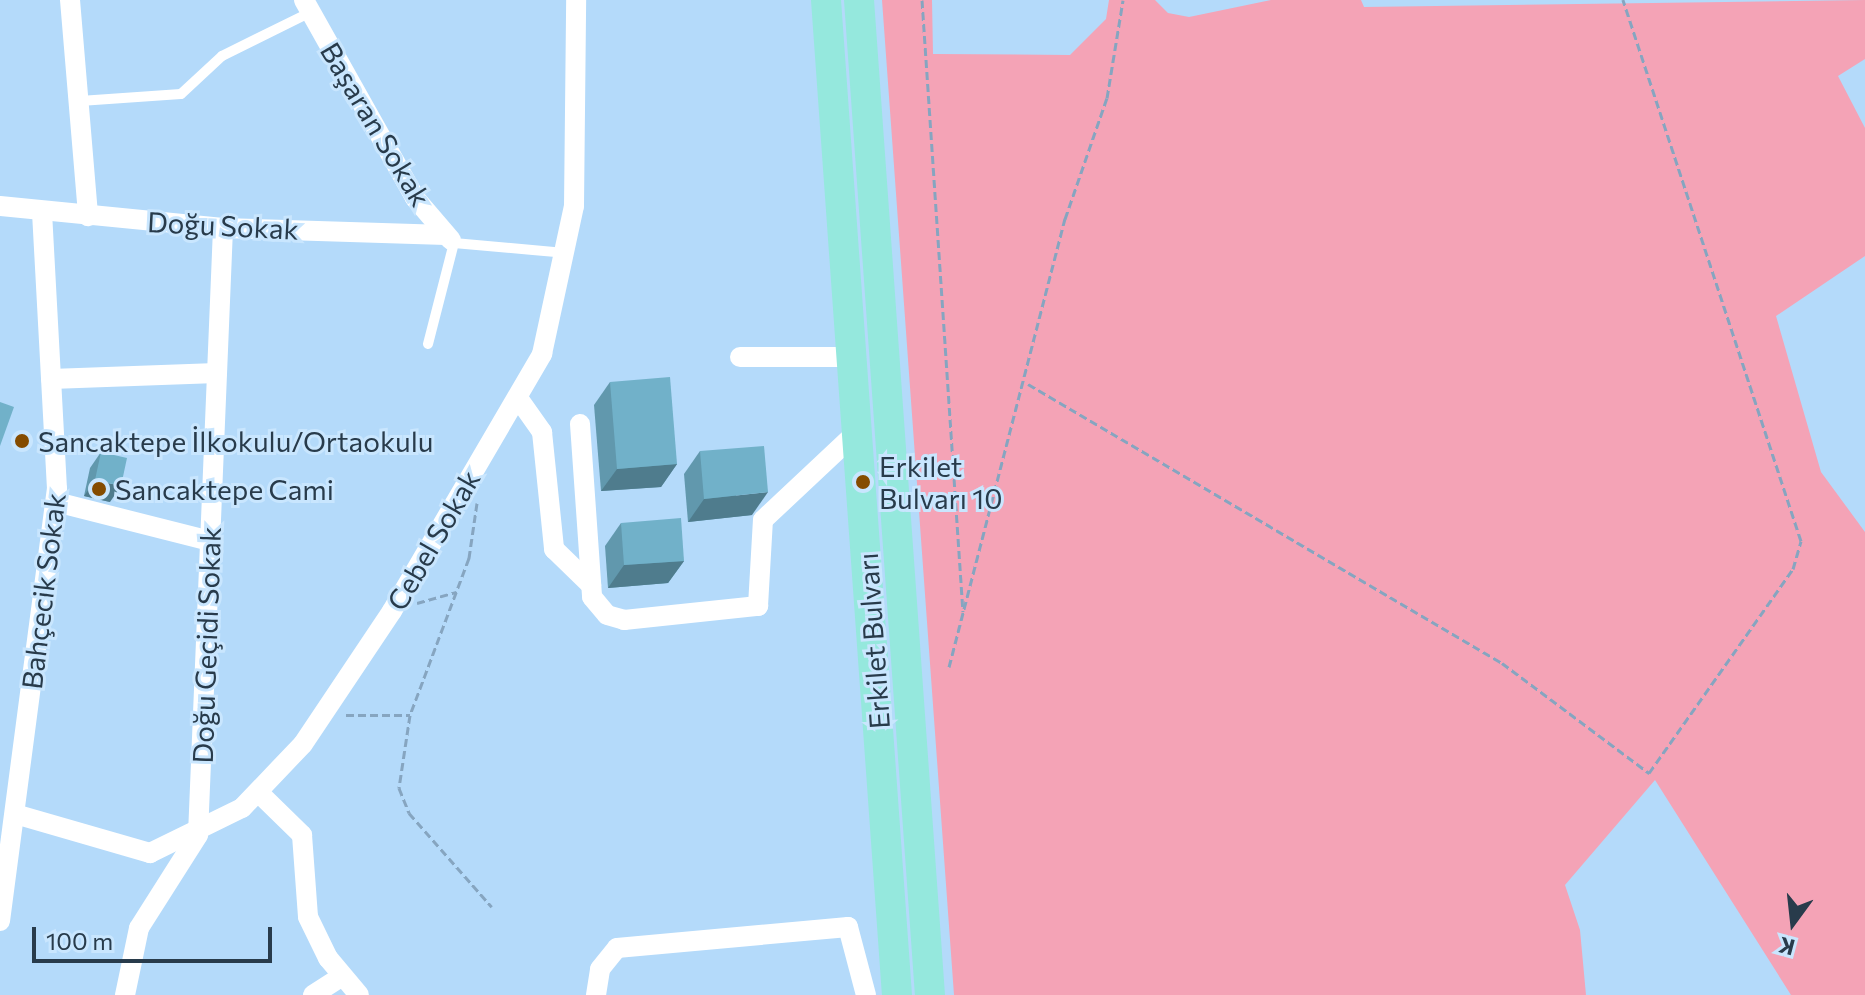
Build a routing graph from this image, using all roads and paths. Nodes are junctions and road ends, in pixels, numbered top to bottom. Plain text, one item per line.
1 (70, 0) edge
2 (576, 0) edge
3 (826, 0) edge
4 (859, 0) edge
5 (922, 0) edge
6 (1123, 0) edge
7 (1623, 0) edge
8 (307, 6) edge
9 (80, 101) junction
10 (0, 206) edge
11 (42, 211) junction
12 (88, 216) junction
13 (223, 228) junction
14 (450, 239) junction
15 (565, 253) junction
16 (428, 344) dead end
17 (740, 357) dead end
18 (854, 357) junction
19 (217, 373) junction
20 (51, 379) junction
21 (1028, 384) junction
22 (518, 398) junction
23 (580, 424) dead end
24 (860, 429) junction
25 (477, 499) dead end
26 (56, 502) junction
27 (210, 541) junction
28 (591, 585) junction
29 (456, 592) junction
30 (392, 611) junction
31 (964, 616) junction
32 (949, 667) dead end
33 (322, 715) junction
34 (410, 715) junction
35 (260, 794) junction
36 (15, 814) junction
37 (198, 835) junction
38 (2, 892) edge
39 (492, 907) dead end
40 (0, 921) edge
41 (341, 977) junction
42 (125, 995) edge
43 (313, 995) edge
44 (359, 995) edge
45 (596, 995) edge
46 (866, 995) edge
47 (897, 995) edge
48 (930, 995) edge

1 - 9 street
2 - 15 street, Cebel Sokak
3 - 18 main road, Erkilet Bulvarı
4 - 48 main road, Erkilet Bulvarı
5 - 31 path
6 - 21 path
7 - 21 path
8 - 9 lane
8 - 14 street, Başaran Sokak
9 - 12 street
10 - 11 street, Doğu Sokak
11 - 12 street, Doğu Sokak
11 - 20 street, Bahçecik Sokak
12 - 13 street, Doğu Sokak
13 - 14 street, Doğu Sokak
13 - 19 street, Doğu Geçidi Sokak
14 - 15 lane
14 - 16 lane
15 - 22 street, Cebel Sokak
17 - 18 street
18 - 24 main road, Erkilet Bulvarı
19 - 20 street
19 - 27 street, Doğu Geçidi Sokak
20 - 26 street, Bahçecik Sokak
21 - 31 path
22 - 28 street
22 - 30 street, Cebel Sokak
23 - 28 street
24 - 28 street
24 - 47 main road, Erkilet Bulvarı
25 - 29 path
26 - 27 street
26 - 36 street, Bahçecik Sokak
27 - 37 street, Doğu Geçidi Sokak
29 - 30 path
29 - 34 path
30 - 33 street, Cebel Sokak
31 - 32 path
33 - 34 path
33 - 35 street, Cebel Sokak
34 - 39 path
35 - 37 street, Cebel Sokak
35 - 41 street
36 - 37 street, Cebel Sokak
36 - 38 street, Bahçecik Sokak
37 - 42 street
38 - 40 street, Bahçecik Sokak
41 - 43 street
41 - 44 street
45 - 46 street

